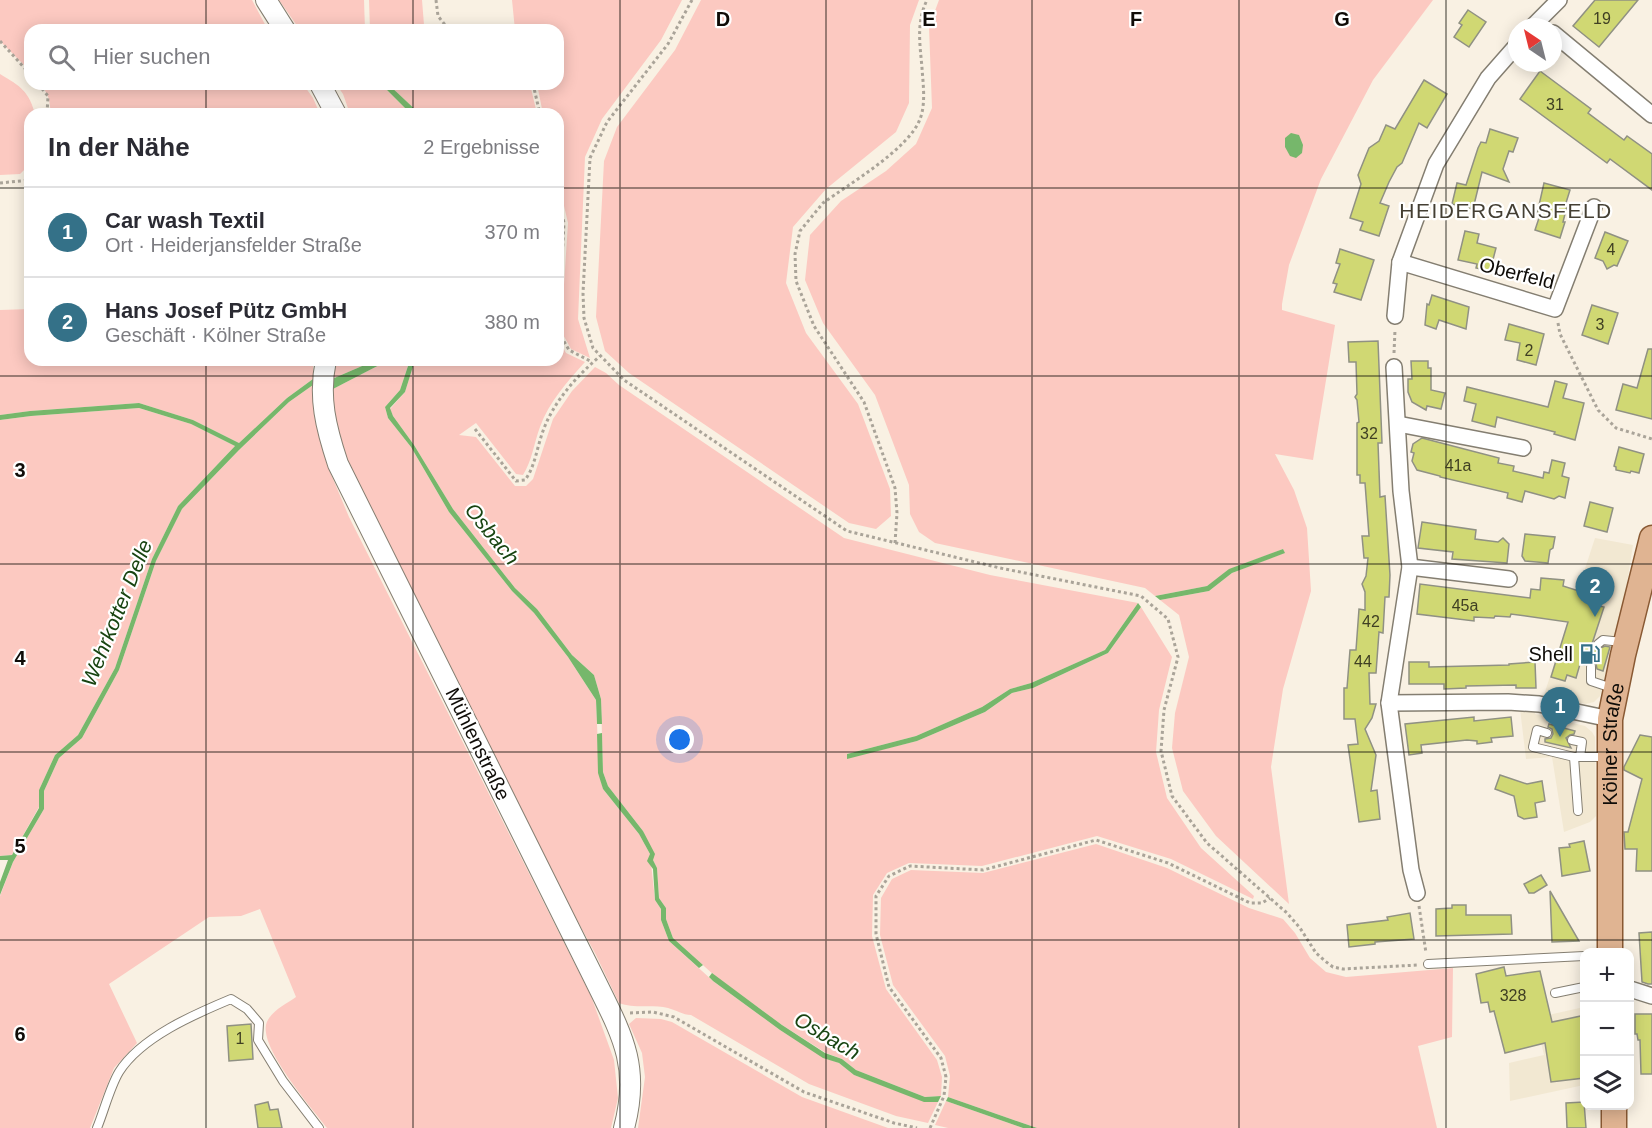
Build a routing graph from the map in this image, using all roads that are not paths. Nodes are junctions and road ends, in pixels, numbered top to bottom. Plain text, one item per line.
1 (266, 0) edge
2 (1559, 0) edge
3 (1545, 18) edge
4 (281, 24) edge
5 (1562, 40) edge
6 (1508, 55) edge
7 (323, 90) edge
8 (333, 108) edge
9 (1652, 115) edge
10 (1594, 207) dead end
11 (1400, 262) junction
12 (1395, 316) road end
13 (325, 366) edge
14 (1394, 367) road end
15 (1398, 424) junction
16 (1522, 448) dead end
17 (1652, 538) edge
18 (1410, 567) junction
19 (1509, 579) dead end
20 (1646, 587) edge
21 (1626, 642) junction
22 (1598, 644) dead end
23 (1591, 667) dead end
24 (1616, 690) junction
25 (1389, 703) junction
26 (1610, 719) junction
27 (1547, 733) dead end
28 (1572, 740) dead end
29 (1611, 756) junction
30 (1577, 757) junction
31 (1578, 811) dead end
32 (1417, 893) road end
33 (1610, 948) edge
34 (1580, 956) edge
35 (1428, 964) road end
36 (1580, 988) edge
37 (1634, 991) edge
38 (1555, 993) dead end
39 (1652, 996) edge
40 (1614, 1110) edge
41 (97, 1128) edge
42 (319, 1128) edge
43 (624, 1128) edge
44 (1614, 1128) edge

1 - 4 street
2 - 3 street
5 - 9 street
6 - 11 street
7 - 8 street
10 - 11 street, Oberfeld
11 - 12 street
13 - 43 street, Mühlenstraße
14 - 15 street
15 - 16 street
15 - 18 street
17 - 20 main road, Kölner Straße
18 - 19 street
18 - 25 street
20 - 21 main road, Kölner Straße
21 - 22 lane
21 - 24 main road, Kölner Straße
23 - 24 lane
24 - 26 main road, Kölner Straße
25 - 26 street
25 - 32 street
26 - 29 main road, Kölner Straße
27 - 30 lane
28 - 30 lane
29 - 30 lane
29 - 33 main road, Kölner Straße
30 - 31 lane
34 - 35 lane
36 - 38 lane
37 - 39 street
40 - 44 main road
41 - 42 lane

